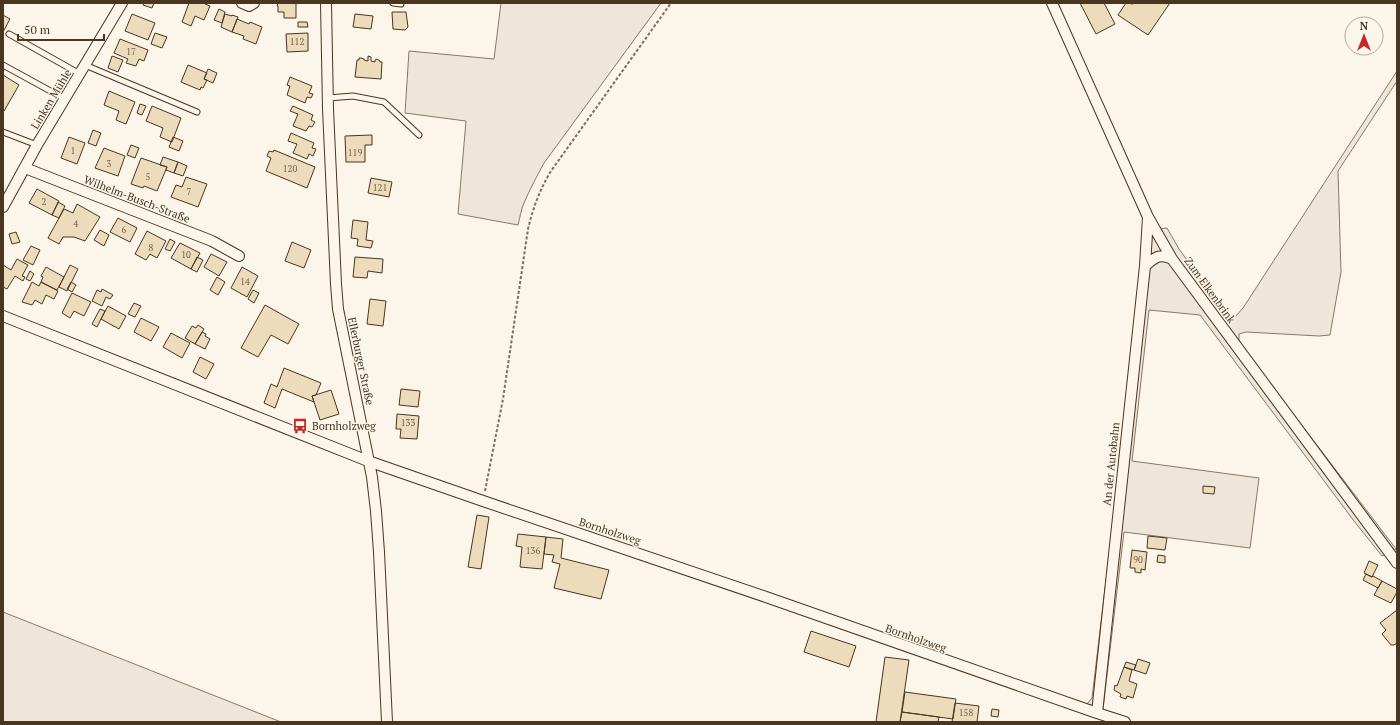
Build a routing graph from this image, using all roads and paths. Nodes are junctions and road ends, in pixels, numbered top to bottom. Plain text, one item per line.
1 (122, 3) edge
2 (242, 3) edge
3 (254, 3) edge
4 (326, 3) edge
5 (393, 3) edge
6 (671, 3) edge
7 (1052, 3) edge
8 (401, 4) edge
9 (9, 34) dead end
10 (3, 65) edge
11 (82, 69) junction
12 (328, 98) junction
13 (65, 99) junction
14 (197, 112) dead end
15 (3, 132) edge
16 (419, 135) dead end
17 (38, 145) junction
18 (24, 168) junction
19 (3, 207) edge
20 (1148, 217) junction
21 (239, 256) dead end
22 (1172, 260) junction
23 (1145, 266) junction
24 (3, 316) edge
25 (368, 461) junction
26 (483, 501) junction
27 (1397, 563) edge
28 (1097, 714) junction
29 (387, 722) edge
30 (1125, 722) edge

1 - 11 street, Linken Mühle
2 - 3 street
4 - 12 street, Ellerburger Straße
5 - 8 lane
6 - 26 path
7 - 20 street, Zum Elkenbrink
9 - 11 lane
10 - 13 lane
11 - 13 street, Linken Mühle
11 - 14 lane
12 - 16 lane
12 - 25 street, Ellerburger Straße
13 - 17 street, Linken Mühle
15 - 17 lane
17 - 18 street, Linken Mühle
18 - 19 street, Linken Mühle
18 - 21 street, Wilhelm-Busch-Straße
20 - 22 street, Zum Elkenbrink
20 - 23 street, An der Autobahn
22 - 23 street
22 - 27 street, Zum Elkenbrink
23 - 28 street, An der Autobahn
24 - 25 street, Bornholzweg
25 - 26 street, Bornholzweg
25 - 29 street, Ellerburger Straße
26 - 28 street, Bornholzweg
28 - 30 street, Bornholzweg

